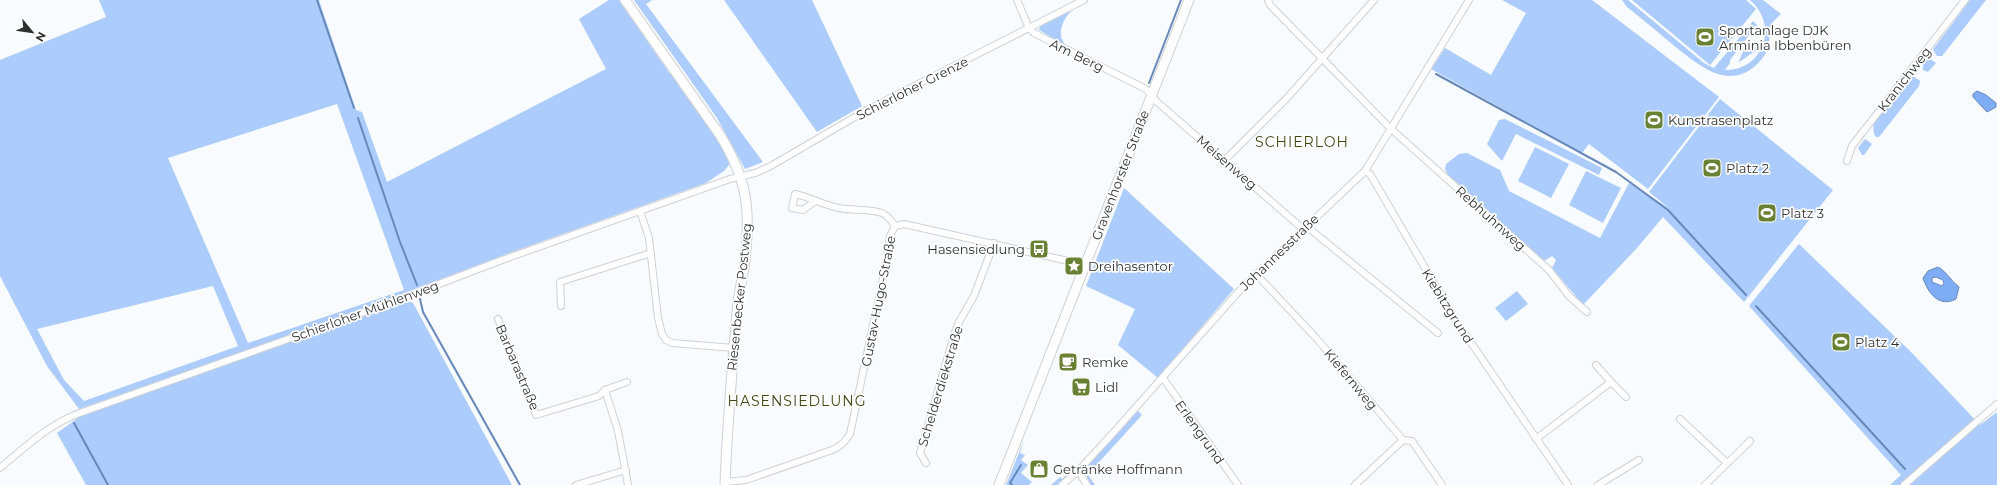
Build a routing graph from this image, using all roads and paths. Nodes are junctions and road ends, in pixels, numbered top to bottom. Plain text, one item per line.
1 (625, 0) edge
2 (1018, 0) edge
3 (1084, 0) edge
4 (1189, 0) edge
5 (1268, 0) edge
6 (1374, 0) edge
7 (1469, 0) edge
8 (1965, 0) edge
9 (1029, 28) junction
10 (1321, 58) junction
11 (1151, 95) junction
12 (1390, 128) junction
13 (1225, 160) junction
14 (1847, 161) dead end
15 (1365, 171) junction
16 (741, 177) junction
17 (815, 202) dead end
18 (640, 211) junction
19 (895, 226) junction
20 (1304, 227) junction
21 (994, 243) junction
22 (651, 253) junction
23 (1086, 265) junction
24 (1256, 274) junction
25 (561, 306) dead end
26 (1587, 312) dead end
27 (498, 319) dead end
28 (1438, 333) dead end
29 (734, 348) junction
30 (1596, 365) dead end
31 (1163, 378) junction
32 (627, 382) dead end
33 (1611, 382) junction
34 (605, 390) junction
35 (1626, 397) dead end
36 (1997, 404) edge
37 (1680, 419) dead end
38 (1536, 439) junction
39 (1404, 440) junction
40 (1750, 441) dead end
41 (1639, 460) dead end
42 (926, 463) dead end
43 (1727, 463) junction
44 (0, 468) edge
45 (626, 470) junction
46 (1078, 471) junction
47 (725, 483) edge
48 (576, 485) edge
49 (628, 485) edge
50 (999, 485) edge
51 (1062, 485) edge
52 (1087, 485) edge
53 (1238, 485) edge
54 (1355, 485) edge
55 (1442, 485) edge
56 (1568, 485) edge
57 (1598, 485) edge
58 (1705, 485) edge
59 (1904, 485) edge

1 - 16 main road, Riesenbecker Postweg
2 - 9 street
3 - 9 street, Schierloher Grenze
4 - 11 main road, Gravenhorster Straße
5 - 10 street, Rebhuhnweg
6 - 10 street
7 - 12 street, Johannesstraße
8 - 14 street, Kranichweg
9 - 11 street, Am Berg
9 - 16 street, Schierloher Grenze
10 - 12 street, Rebhuhnweg
10 - 13 street
11 - 13 street, Meisenweg
11 - 23 main road, Gravenhorster Straße
12 - 15 street, Johannesstraße
12 - 26 street, Rebhuhnweg
13 - 20 street, Meisenweg
15 - 20 street, Johannesstraße
15 - 38 street, Kiebitzgrund
16 - 18 street, Schierloher Mühlenweg
16 - 29 main road, Riesenbecker Postweg
17 - 19 street
18 - 22 street
18 - 44 street, Schierloher Mühlenweg
19 - 21 street, Gustav-Hugo-Straße
19 - 47 street, Gustav-Hugo-Straße
20 - 24 street, Johannesstraße
20 - 28 street, Meisenweg
21 - 23 street, Gustav-Hugo-Straße
21 - 42 street, Schelderdiekstraße
22 - 25 street
22 - 29 street
23 - 50 main road, Gravenhorster Straße
24 - 31 street, Johannesstraße
24 - 39 street, Kiefernweg
27 - 34 street, Barbarastraße
29 - 47 main road, Riesenbecker Postweg
30 - 33 street
31 - 46 street, Johannesstraße
31 - 53 street, Erlengrund
32 - 34 street, Barbarastraße
33 - 35 street
33 - 38 street
34 - 45 street
36 - 59 street
37 - 43 street
38 - 56 street, Kiebitzgrund
39 - 54 street
39 - 55 street, Kiefernweg
40 - 43 street
41 - 57 street
43 - 58 street
45 - 48 street
45 - 49 street
46 - 51 street, Johannesstraße
46 - 52 street

